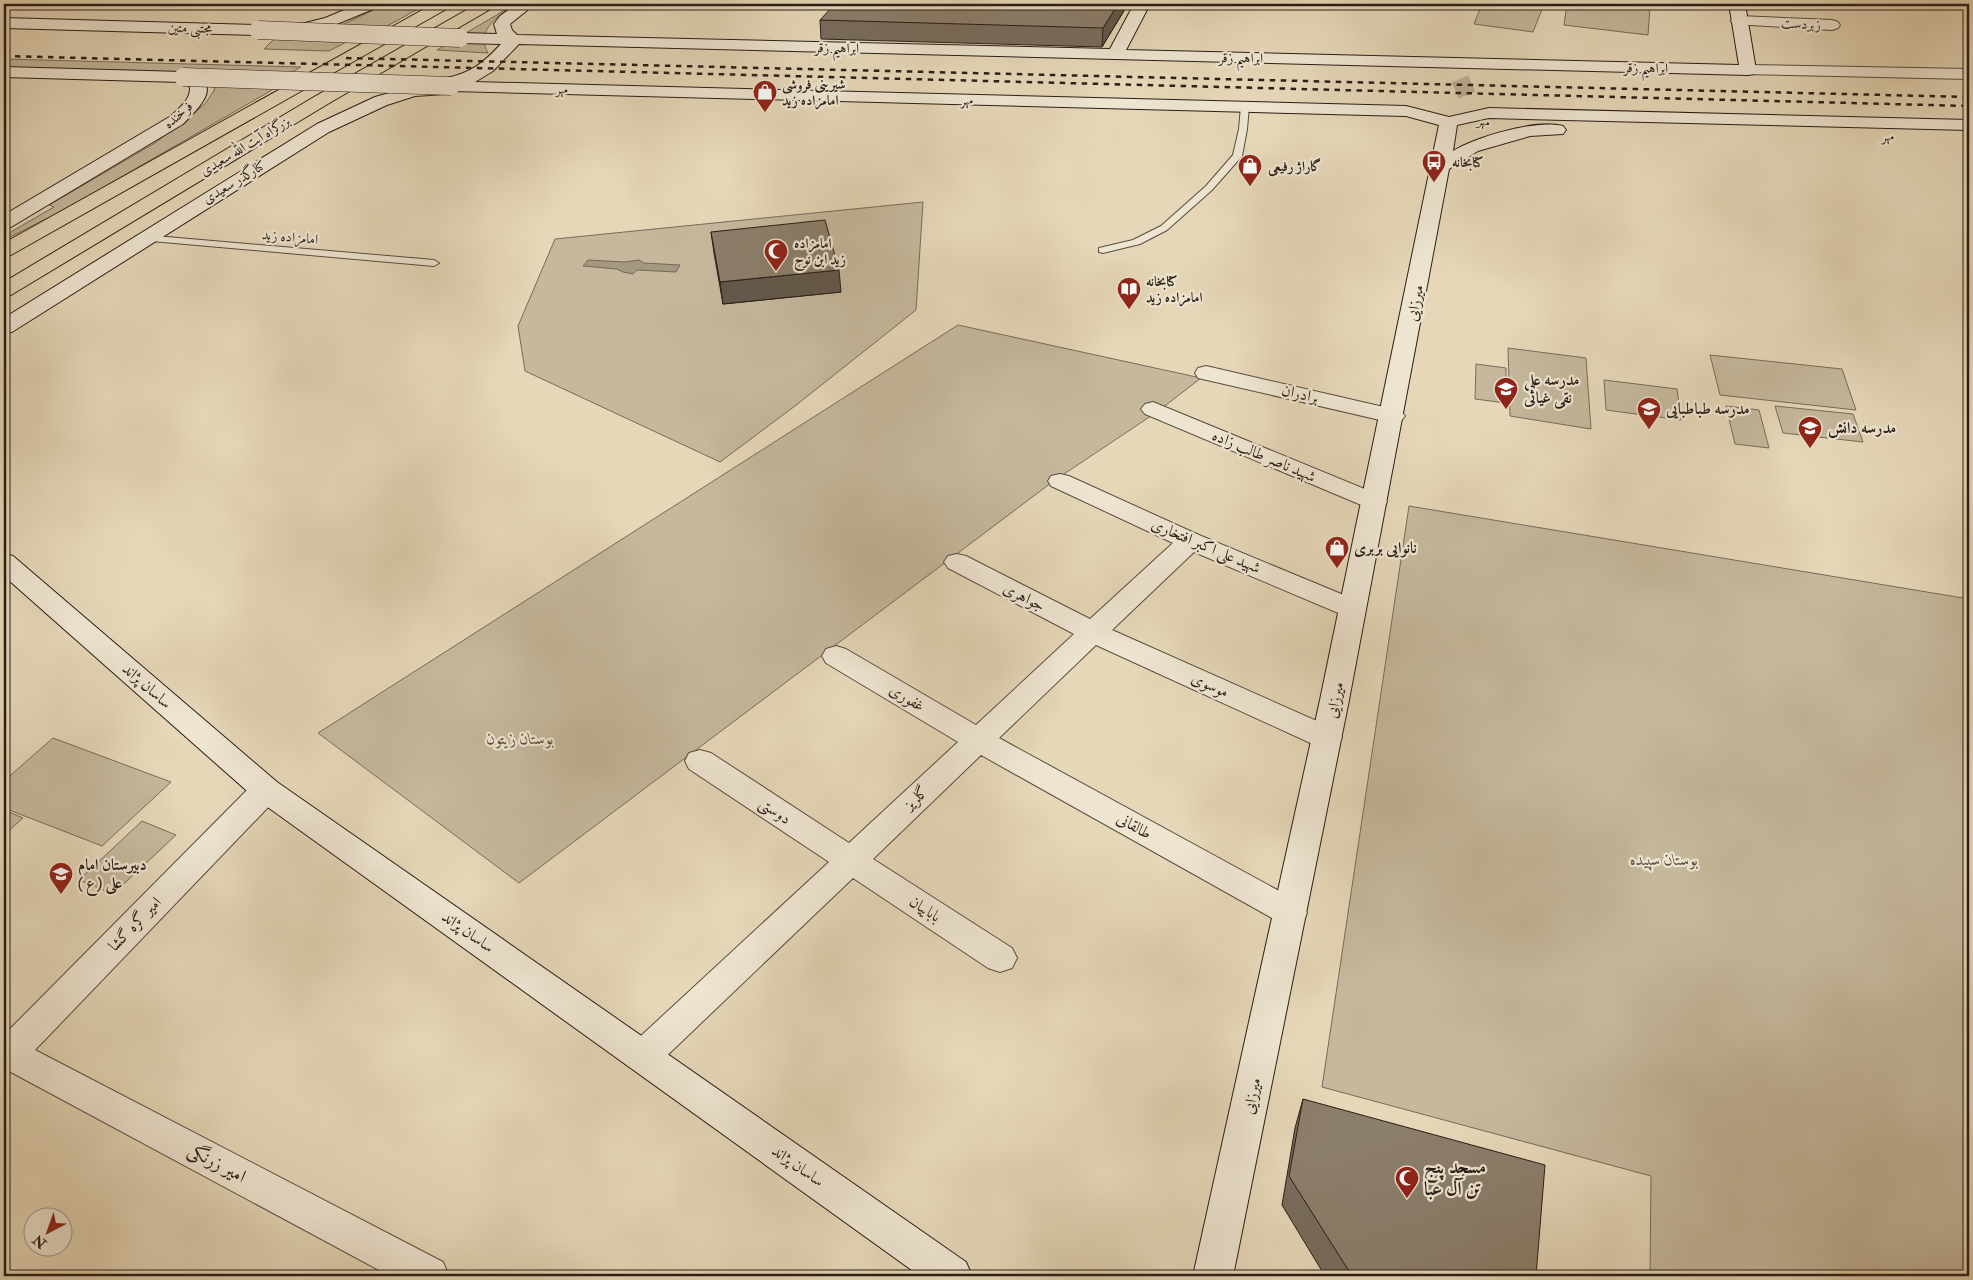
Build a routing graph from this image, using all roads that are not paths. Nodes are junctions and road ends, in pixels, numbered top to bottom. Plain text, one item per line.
1 (372, 4) edge
2 (444, 4) edge
3 (488, 4) edge
4 (527, 4) edge
5 (1142, 4) edge
6 (1737, 4) edge
7 (1740, 21) junction
8 (4, 23) edge
9 (1832, 25) dead end
10 (258, 30) junction
11 (514, 40) junction
12 (1115, 55) junction
13 (1452, 63) junction
14 (1748, 70) junction
15 (4, 72) edge
16 (1969, 74) edge
17 (183, 77) junction
18 (1460, 79) tunnel mouth
19 (484, 87) junction
20 (1244, 106) junction
21 (352, 114) junction
22 (1462, 114) junction
23 (1969, 126) edge
24 (1581, 128) junction
25 (1969, 138) edge
26 (1441, 166) junction
27 (6, 220) edge
28 (144, 238) junction
29 (1103, 250) dead end
30 (4, 251) edge
31 (434, 263) dead end
32 (4, 291) edge
33 (4, 327) edge
34 (1206, 373) dead end
35 (1153, 409) dead end
36 (1393, 416) junction
37 (1060, 481) dead end
38 (1375, 502) junction
39 (1190, 541) junction
40 (4, 562) edge
41 (956, 562) dead end
42 (1354, 609) junction
43 (1092, 632) junction
44 (836, 656) dead end
45 (1327, 738) junction
46 (978, 740) junction
47 (700, 761) dead end
48 (266, 790) junction
49 (850, 861) junction
50 (1291, 913) junction
51 (1000, 958) dead end
52 (5, 1054) edge
53 (643, 1056) junction
54 (429, 1276) edge
55 (952, 1276) edge
56 (1213, 1276) edge

1 - 10 street, مجتبی متین
2 - 30 highway, بزرگراه آیت الله سعیدی
3 - 32 highway, بزرگراه آیت الله سعیدی
4 - 11 street
5 - 12 street
6 - 7 street
7 - 9 street, زبردست
7 - 14 street
8 - 10 street, مجتبی متین
10 - 11 street, ابراهیم زقر, bridge
11 - 12 street, ابراهیم زقر
11 - 21 street
12 - 13 street, ابراهیم زقر
13 - 14 street, ابراهیم زقر
13 - 18 street
14 - 16 street, ابراهیم زقر
15 - 17 street, فرخنده
17 - 19 street, bridge
17 - 27 street, فرخنده
19 - 20 street, مهر
19 - 21 street, کنارگذر سعیدی
20 - 22 street, مهر
20 - 29 lane
21 - 28 street, کنارگذر سعیدی
22 - 23 street, مهر
22 - 24 street, مهر
22 - 26 street, میرزایی
24 - 25 street, مهر
24 - 26 street
26 - 36 street, میرزایی
28 - 31 lane, امامزاده زید
28 - 33 street, کنارگذر سعیدی
34 - 36 street, برادران
35 - 38 street, شهید ناصر طالب زاده
36 - 38 street, میرزایی
37 - 39 street, شهید علی اکبر افتخاری
38 - 42 street, میرزایی
39 - 42 street, شهید علی اکبر افتخاری
39 - 43 street, گلریز
40 - 48 street, ساسان پژاند
41 - 43 street, جواهری
42 - 45 street, میرزایی
43 - 45 street, موسوی
43 - 46 street, گلریز
44 - 46 street, غفوری
45 - 50 street, میرزایی
46 - 49 street, گلریز
46 - 50 street, طالقانی
47 - 49 street, دوستی
48 - 52 street, امیر گره گشا
48 - 53 street, ساسان پژاند
49 - 51 street, باباییان
49 - 53 street, گلریز
50 - 56 street, میرزایی
52 - 54 street, امیر زرنگی
53 - 55 street, ساسان پژاند

